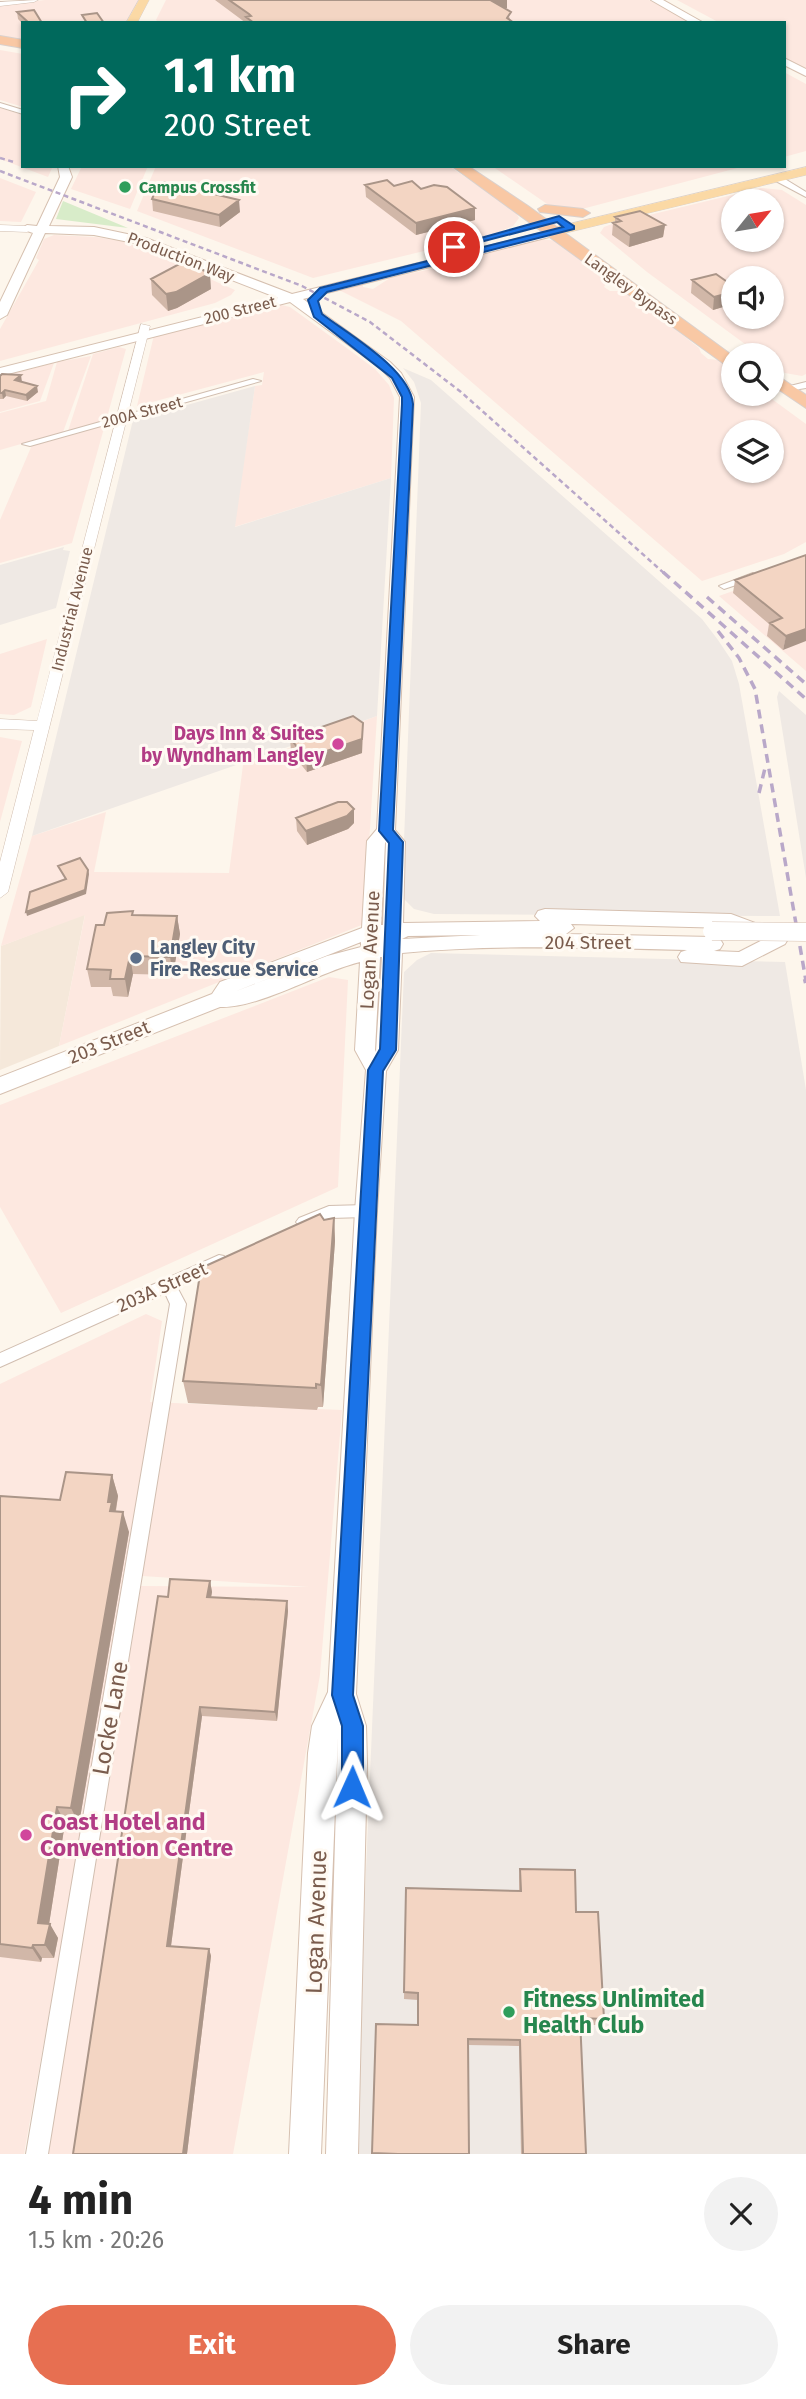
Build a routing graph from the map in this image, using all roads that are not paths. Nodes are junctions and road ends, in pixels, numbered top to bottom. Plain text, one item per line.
1 (34, 0) edge
2 (144, 0) edge
3 (152, 0) edge
4 (656, 0) edge
5 (670, 0) edge
6 (0, 4) edge
7 (132, 21) edge
8 (145, 21) edge
9 (695, 21) edge
10 (708, 21) edge
11 (1, 42) edge
12 (21, 44) edge
13 (21, 49) edge
14 (786, 62) edge
15 (786, 70) edge
16 (806, 73) edge
17 (806, 80) edge
18 (0, 105) edge
19 (21, 111) edge
20 (806, 160) edge
21 (786, 166) edge
22 (63, 168) edge
23 (64, 168) edge
24 (462, 168) edge
25 (485, 168) edge
26 (762, 168) edge
27 (780, 168) edge
28 (802, 172) edge
29 (777, 178) junction
30 (700, 182) dead end
31 (802, 193) edge
32 (679, 202) junction
33 (523, 209) junction
34 (583, 213) joint
35 (554, 222) junction
36 (43, 224) junction
37 (0, 228) edge
38 (27, 229) junction
39 (518, 230) junction
40 (6, 271) dead end
41 (249, 283) junction
42 (324, 290) junction
43 (283, 295) junction
44 (240, 302) junction
45 (0, 315) edge
46 (317, 315) junction
47 (144, 331) junction
48 (725, 343) edge
49 (721, 354) edge
50 (0, 363) edge
51 (0, 372) edge
52 (256, 381) dead end
53 (806, 385) edge
54 (784, 388) edge
55 (784, 392) edge
56 (784, 396) edge
57 (806, 403) edge
58 (806, 417) edge
59 (121, 418) junction
60 (27, 444) dead end
61 (762, 573) edge
62 (724, 586) dead end
63 (0, 724) edge
64 (41, 726) junction
65 (386, 831) junction
66 (0, 892) edge
67 (394, 904) junction
68 (806, 932) edge
69 (713, 937) junction
70 (392, 938) junction
71 (778, 939) junction
72 (806, 939) edge
73 (371, 942) junction
74 (473, 943) junction
75 (806, 945) edge
76 (334, 961) junction
77 (368, 978) junction
78 (219, 999) junction
79 (376, 1070) junction
80 (0, 1086) edge
81 (366, 1211) junction
82 (286, 1230) edge
83 (239, 1252) edge
84 (168, 1284) junction
85 (0, 1360) edge
86 (342, 1695) junction
87 (37, 2154) edge
88 (305, 2154) edge
89 (342, 2154) edge

1 - 6 street
2 - 7 main road
3 - 8 main road
4 - 9 main road
5 - 10 main road
11 - 12 highway
11 - 13 highway
14 - 16 main road
15 - 17 main road
18 - 19 street
20 - 21 main road
22 - 38 main road
23 - 36 main road
24 - 33 highway, Langley Bypass
25 - 35 highway, Langley Bypass
26 - 32 main road
27 - 29 main road
28 - 29 main road, 200 Street
28 - 31 main road
29 - 31 street
29 - 32 main road, 200 Street
30 - 34 main road
32 - 35 main road, 200 Street
33 - 35 highway, Langley Bypass
33 - 39 highway
34 - 35 highway
35 - 39 main road, 200 Street
35 - 42 main road, 200 Street
35 - 48 highway, Langley Bypass
35 - 49 highway, Langley Bypass
36 - 38 main road, Production Way
36 - 41 main road, Production Way
36 - 45 main road
37 - 38 street, Production Way
38 - 40 main road
39 - 43 main road, 200 Street
41 - 43 main road, Production Way
41 - 44 main road
42 - 43 main road, 200 Street
42 - 46 main road
43 - 44 main road, 200 Street
43 - 46 main road, Logan Avenue
43 - 47 main road, 200 Street
44 - 47 main road, 200 Street
46 - 65 main road, Logan Avenue
47 - 50 main road, 200 Street
47 - 51 main road, 200 Street
47 - 59 street, Industrial Avenue
52 - 59 street, 200A Street
53 - 54 street
55 - 57 highway
56 - 58 highway
59 - 60 street, 200A Street
59 - 64 street, Industrial Avenue
61 - 62 street
63 - 64 street
64 - 66 street, Industrial Avenue
65 - 67 main road, Logan Avenue
65 - 73 main road, Logan Avenue
67 - 70 main road, Logan Avenue
67 - 71 main road
68 - 69 main road, 204 Street, bridge
69 - 70 main road, 204 Street
69 - 74 main road, 204 Street
69 - 75 main road, 204 Street
70 - 73 main road, 204 Street
70 - 74 main road, 204 Street
70 - 79 main road, Logan Avenue
71 - 72 street
71 - 74 main road
73 - 76 main road, 203 Street
73 - 77 main road, Logan Avenue
73 - 78 main road, 203 Street
76 - 77 main road
76 - 78 main road, 203 Street
77 - 79 main road, Logan Avenue
78 - 80 main road, 203 Street
79 - 81 main road, Logan Avenue
81 - 82 street
81 - 86 main road, Logan Avenue
83 - 84 street, 203A Street
84 - 85 street, 203A Street
84 - 87 street, Locke Lane
86 - 88 main road, Logan Avenue
86 - 89 main road, Logan Avenue

